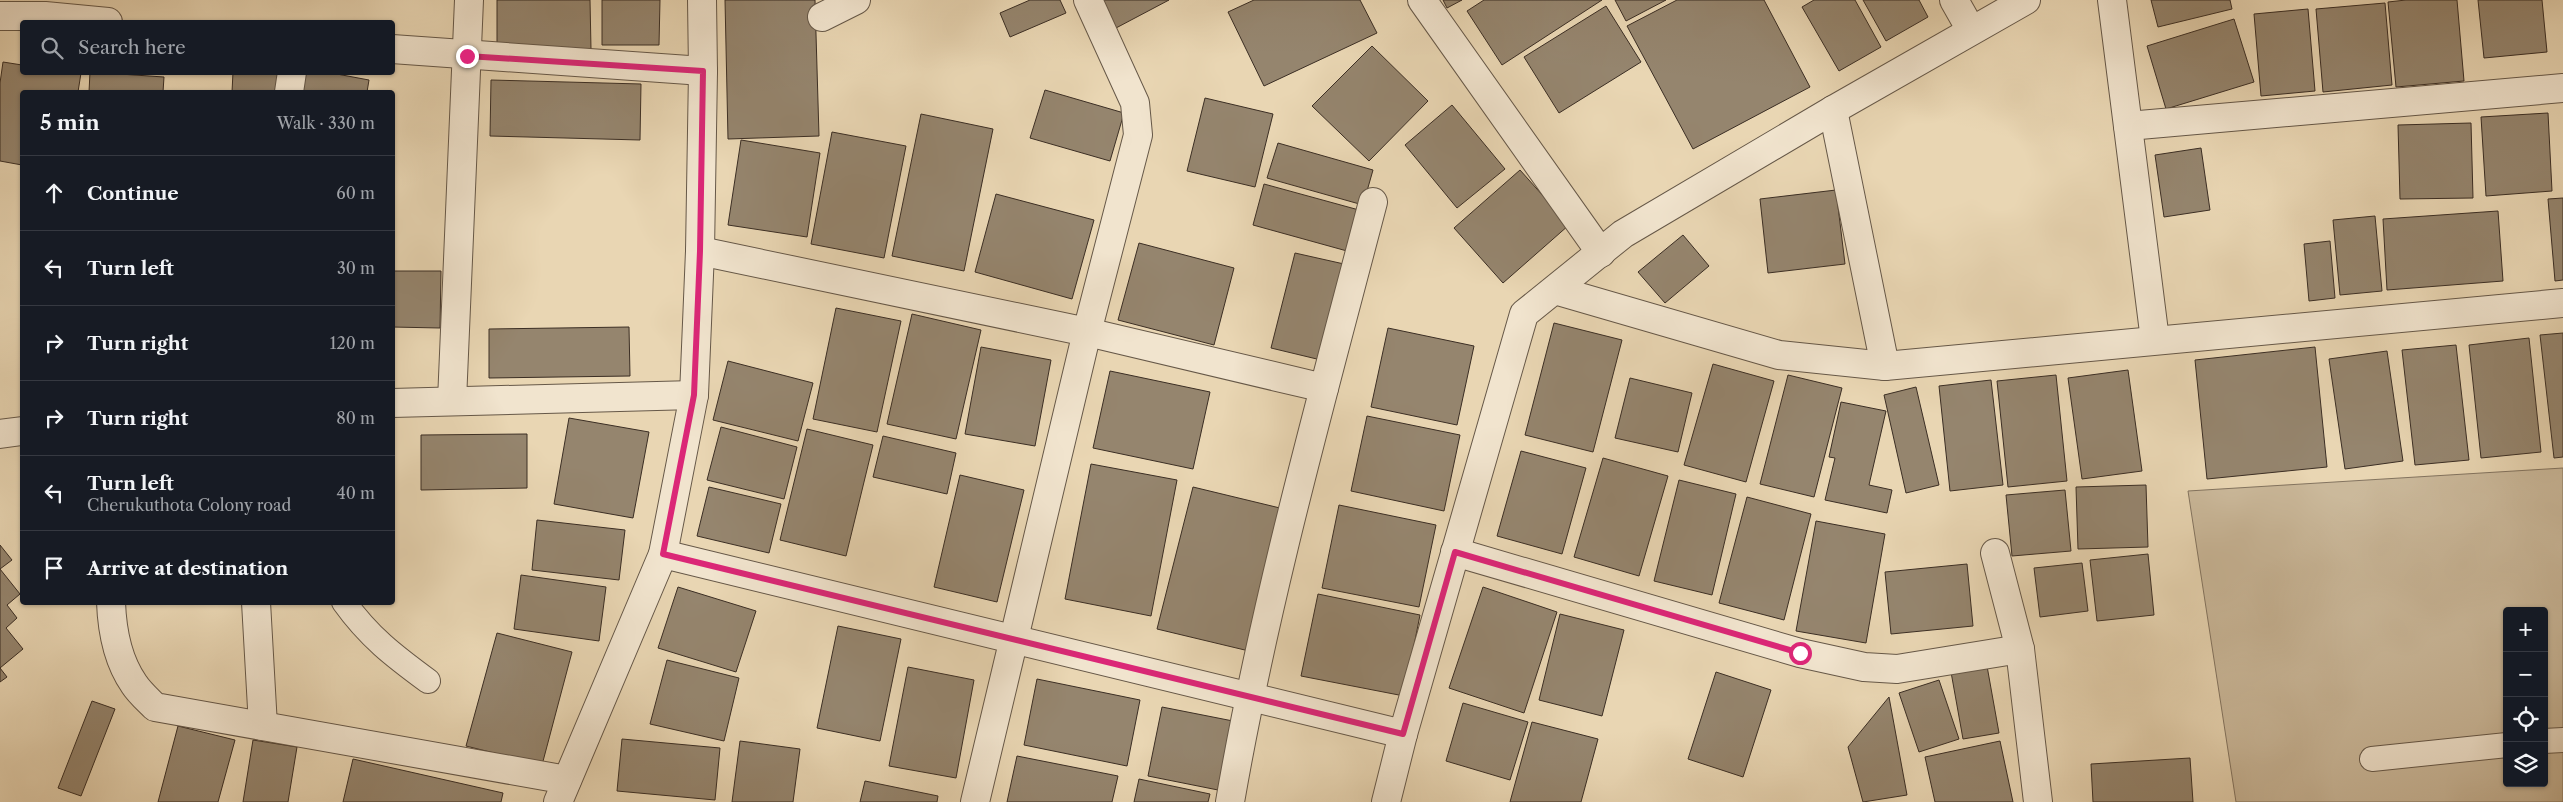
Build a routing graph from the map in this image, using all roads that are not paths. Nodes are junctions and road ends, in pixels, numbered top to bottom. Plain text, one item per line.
1 (469, 0) edge
2 (702, 0) edge
3 (856, 0) edge
4 (1088, 0) edge
5 (1422, 0) edge
6 (1954, 0) edge
7 (2026, 0) edge
8 (2112, 0) edge
9 (0, 16) edge
10 (822, 17) dead end
11 (87, 20) edge
12 (1971, 30) junction
13 (395, 49) edge
14 (467, 56) junction
15 (703, 71) junction
16 (292, 75) edge
17 (2563, 88) edge
18 (289, 90) edge
19 (1833, 110) junction
20 (2128, 126) junction
21 (1373, 202) dead end
22 (700, 251) junction
23 (1601, 252) junction
24 (1555, 290) junction
25 (2563, 303) edge
26 (1087, 332) junction
27 (2155, 340) junction
28 (1885, 366) junction
29 (1324, 388) junction
30 (694, 395) junction
31 (452, 401) junction
32 (395, 403) edge
33 (20, 431) edge
34 (0, 434) edge
35 (1455, 552) junction
36 (1995, 553) dead end
37 (663, 554) junction
38 (110, 605) edge
39 (256, 605) edge
40 (346, 605) edge
41 (1013, 639) junction
42 (2020, 649) junction
43 (428, 680) dead end
44 (1248, 697) junction
45 (263, 726) junction
46 (1403, 734) junction
47 (2563, 740) edge
48 (2548, 741) edge
49 (2503, 745) edge
50 (2372, 759) dead end
51 (563, 791) edge
52 (975, 802) edge
53 (1230, 802) edge
54 (1386, 802) edge
55 (2038, 802) edge

1 - 14 street
2 - 15 street
3 - 10 street
4 - 26 street
5 - 23 street
6 - 12 street
7 - 12 street
8 - 20 street
9 - 11 street
12 - 19 street
13 - 14 street
14 - 15 street
14 - 31 street
15 - 22 street
16 - 18 street
17 - 20 street
19 - 23 street
19 - 28 street
20 - 27 street
21 - 29 street
22 - 26 street
22 - 30 street
23 - 24 street
24 - 28 street
24 - 35 street
25 - 27 street
26 - 29 street
26 - 41 street
27 - 28 street
29 - 44 street
30 - 31 street
30 - 37 street
31 - 32 street
33 - 34 street
35 - 42 street
35 - 46 street
36 - 42 street
37 - 41 street
37 - 51 street
38 - 45 street
39 - 45 street
40 - 43 lane
41 - 44 street
41 - 52 street
42 - 55 street
44 - 46 street
44 - 53 street
45 - 51 street
46 - 54 street
47 - 48 lane
49 - 50 lane

